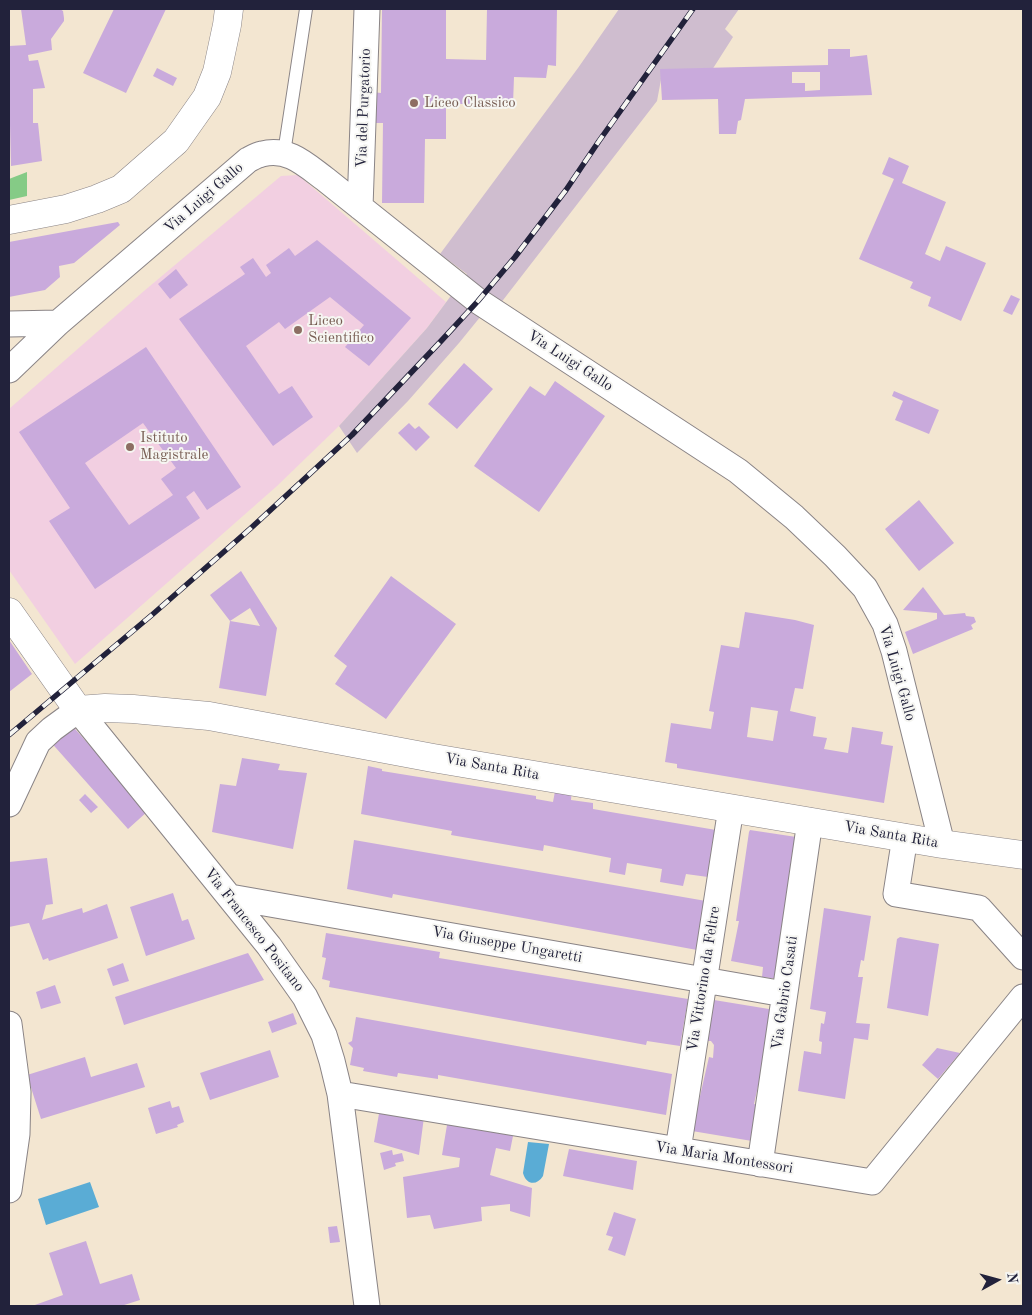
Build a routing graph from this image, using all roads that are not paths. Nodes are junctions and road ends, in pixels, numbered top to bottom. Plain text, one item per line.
1 (229, 9) edge
2 (306, 9) edge
3 (367, 9) edge
4 (284, 153) junction
5 (360, 207) junction
6 (9, 220) edge
7 (58, 323) junction
8 (9, 324) edge
9 (9, 370) edge
10 (9, 612) edge
11 (78, 710) junction
12 (9, 804) edge
13 (731, 808) junction
14 (810, 821) junction
15 (905, 837) junction
16 (942, 844) junction
17 (1023, 855) edge
18 (230, 897) junction
19 (1023, 956) edge
20 (704, 980) junction
21 (784, 994) junction
22 (1023, 997) edge
23 (9, 1024) edge
24 (340, 1094) junction
25 (678, 1150) junction
26 (760, 1164) junction
27 (9, 1190) edge
28 (367, 1306) edge

1 - 6 street
2 - 4 lane
3 - 5 street, Via del Purgatorio
4 - 5 street, Via Luigi Gallo
4 - 7 street, Via Luigi Gallo
5 - 16 street, Via Luigi Gallo
7 - 8 street
7 - 9 street, Via Luigi Gallo
10 - 11 street
11 - 12 street
11 - 13 street, Via Santa Rita
11 - 18 street, Via Francesco Positano
13 - 14 street, Via Santa Rita
13 - 20 street, Via Vittorino da Feltre
14 - 15 street, Via Santa Rita
14 - 21 street, Via Gabrio Casati
15 - 16 street, Via Santa Rita
15 - 19 street
16 - 17 street, Via Santa Rita
18 - 20 street, Via Giuseppe Ungaretti
18 - 24 street, Via Francesco Positano
20 - 21 street, Via Giuseppe Ungaretti
20 - 25 street, Via Vittorino da Feltre
21 - 26 street, Via Gabrio Casati
22 - 26 street, Via Maria Montessori
23 - 27 street
24 - 25 street, Via Maria Montessori
24 - 28 street, Via Francesco Positano
25 - 26 street, Via Maria Montessori

